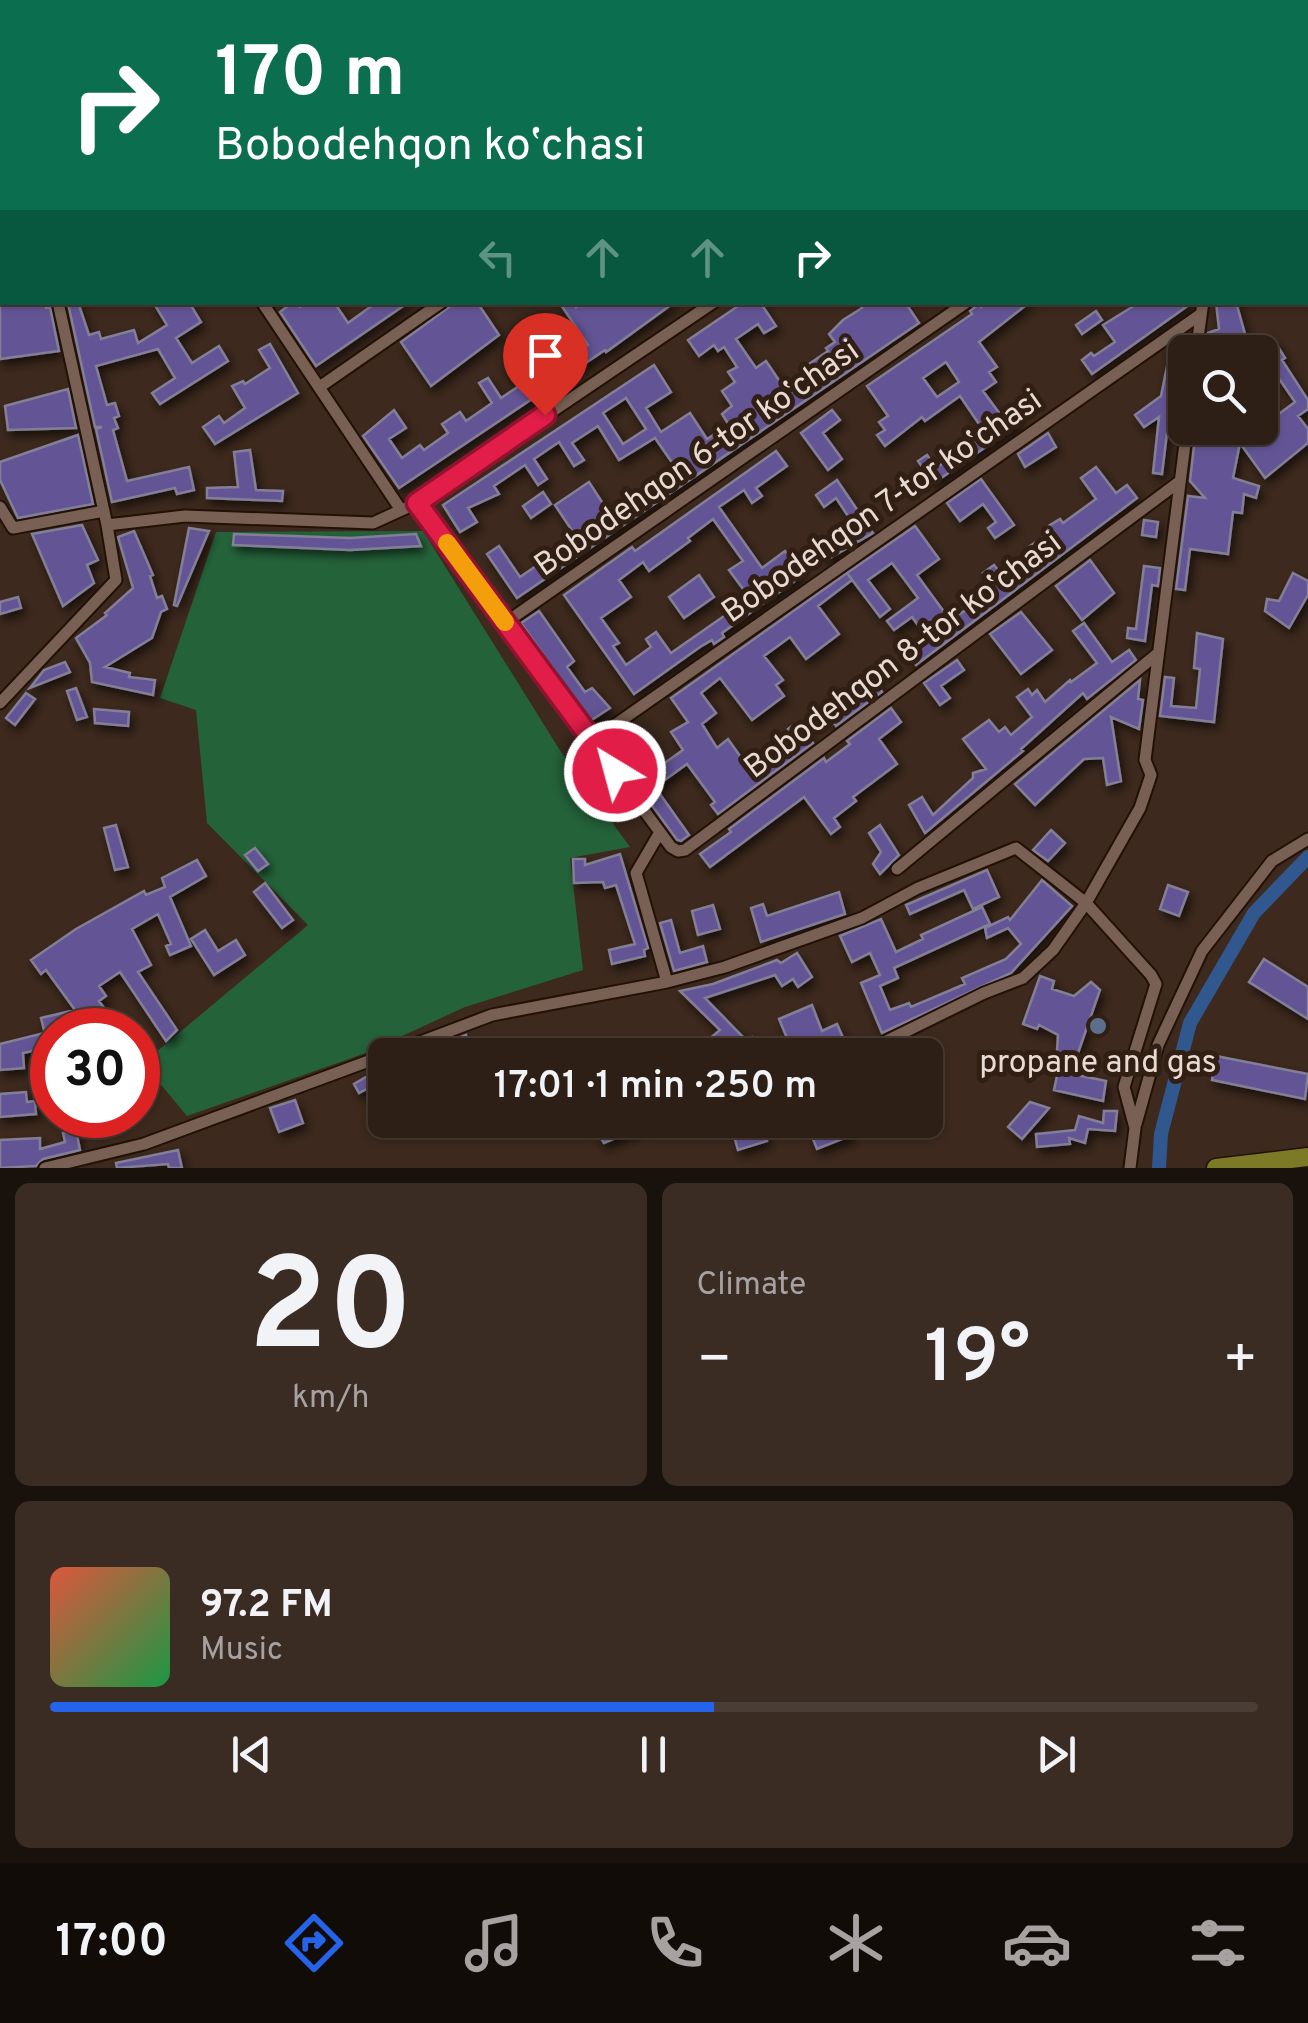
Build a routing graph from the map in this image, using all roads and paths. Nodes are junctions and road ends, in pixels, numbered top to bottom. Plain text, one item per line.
1 (59, 305) edge
2 (264, 305) edge
3 (438, 305) edge
4 (710, 305) edge
5 (963, 305) edge
6 (1202, 308) edge
7 (1198, 335) edge
8 (320, 386) junction
9 (1184, 445) edge
10 (1179, 482) junction
11 (417, 503) junction
12 (0, 506) edge
13 (401, 510) junction
14 (104, 512) junction
15 (107, 525) junction
16 (6, 530) edge
17 (505, 622) junction
18 (1157, 654) junction
19 (0, 703) edge
20 (592, 741) junction
21 (660, 832) junction
22 (1308, 839) edge
23 (896, 869) dead end
24 (1086, 903) junction
25 (667, 982) junction
26 (431, 1038) edge
27 (893, 1038) edge
28 (368, 1062) edge
29 (1134, 1128) junction
30 (1308, 1156) edge
31 (46, 1168) edge
32 (1130, 1168) edge
33 (1216, 1168) edge

1 - 14 street
2 - 8 street
3 - 8 street
4 - 11 street
5 - 17 street, Bobodehqon 6-tor koʼchasi
6 - 7 street
6 - 20 street, Bobodehqon 7-tor koʼchasi
8 - 13 street
9 - 10 street
10 - 18 street
10 - 21 street, Bobodehqon 8-tor koʼchasi
11 - 13 street
11 - 17 street
12 - 16 street
13 - 15 street
14 - 15 street
14 - 16 street
15 - 19 street
17 - 20 street
18 - 23 street
18 - 24 street
20 - 21 street
21 - 25 street
22 - 29 street
24 - 25 street
24 - 27 street
24 - 29 street
25 - 26 street
28 - 31 street
29 - 32 street
30 - 33 main road

